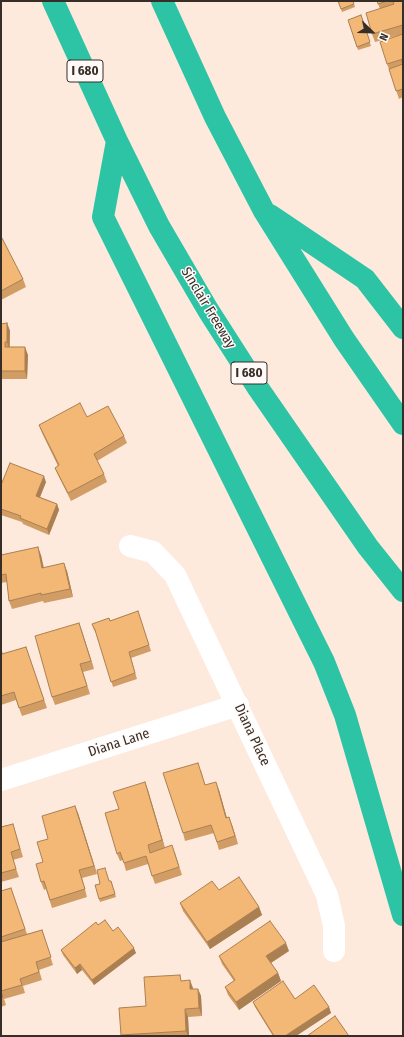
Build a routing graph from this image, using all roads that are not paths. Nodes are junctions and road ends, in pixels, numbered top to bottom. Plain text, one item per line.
1 (53, 1) edge
2 (162, 1) edge
3 (117, 141) junction
4 (264, 211) junction
5 (403, 328) edge
6 (403, 424) edge
7 (130, 546) dead end
8 (403, 591) edge
9 (238, 705) junction
10 (1, 780) edge
11 (403, 915) edge
12 (334, 951) dead end

1 - 3 highway, Sinclair Freeway / I 680
2 - 4 highway
3 - 8 highway, Sinclair Freeway / I 680
3 - 11 highway
4 - 5 highway
4 - 6 highway
7 - 9 street, Diana Place
9 - 10 street, Diana Lane
9 - 12 street, Diana Place

